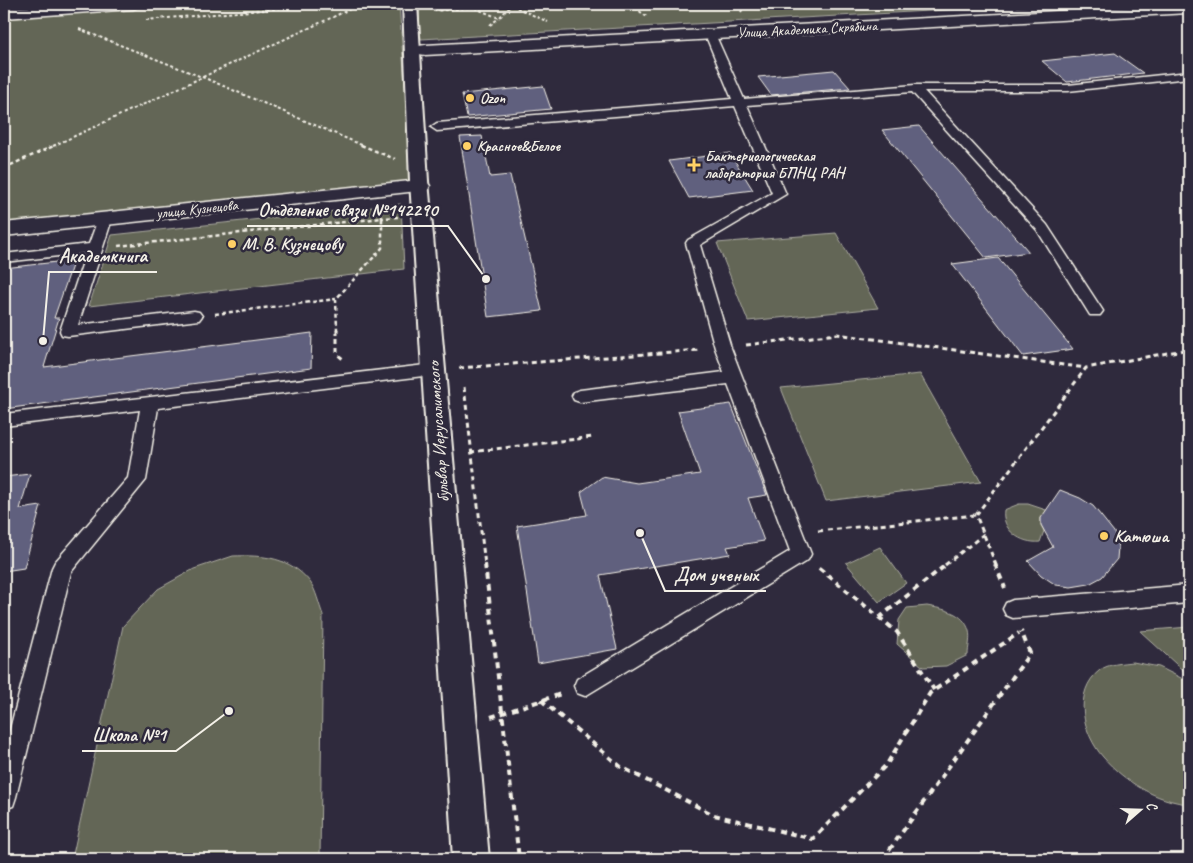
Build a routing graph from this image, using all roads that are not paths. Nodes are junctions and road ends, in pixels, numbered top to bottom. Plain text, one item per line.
1 (133, 4) edge
2 (419, 8) edge
3 (1189, 9) edge
4 (4, 13) edge
5 (710, 34) junction
6 (425, 50) dead end
7 (1189, 76) edge
8 (914, 88) junction
9 (739, 101) junction
10 (437, 127) dead end
11 (419, 178) junction
12 (105, 219) junction
13 (4, 230) edge
14 (95, 248) junction
15 (4, 258) edge
16 (1096, 311) dead end
17 (194, 316) road end
18 (434, 370) junction
19 (734, 377) junction
20 (580, 396) dead end
21 (150, 402) junction
22 (4, 420) edge
23 (1189, 594) edge
24 (1013, 609) road end
25 (585, 686) road end
26 (4, 797) edge
27 (471, 859) edge

1 - 4 street
2 - 11 street, бульвар Иерусалимского
3 - 5 street, Улица Академика Скрябина
5 - 6 street, Улица Академика Скрябина
5 - 9 lane
7 - 8 lane
8 - 9 lane
8 - 16 lane
9 - 10 lane
9 - 19 lane
11 - 12 street, улица Кузнецова
11 - 18 street, бульвар Иерусалимского
12 - 13 street, улица Кузнецова
12 - 14 lane
14 - 15 lane
14 - 17 lane
18 - 21 lane
18 - 27 street, бульвар Иерусалимского
19 - 20 lane
19 - 25 lane
21 - 22 lane
21 - 26 lane
23 - 24 lane

